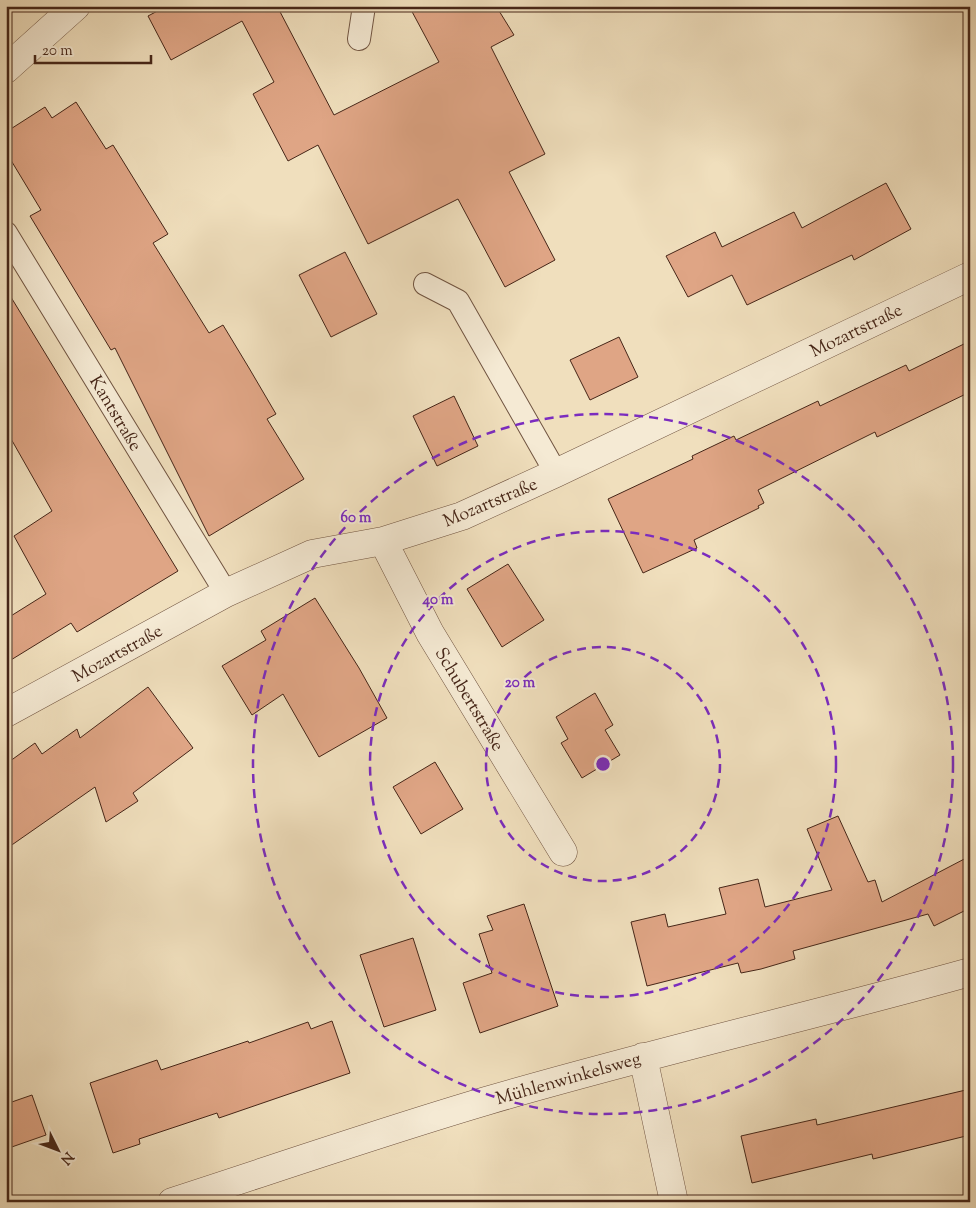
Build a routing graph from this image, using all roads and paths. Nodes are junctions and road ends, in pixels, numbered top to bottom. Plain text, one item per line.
1 (364, 6) edge
2 (70, 8) edge
3 (360, 39) dead end
4 (6, 69) edge
5 (6, 233) edge
6 (970, 276) edge
7 (425, 284) dead end
8 (556, 473) junction
9 (383, 541) junction
10 (226, 593) junction
11 (6, 713) edge
12 (563, 852) dead end
13 (970, 972) edge
14 (643, 1057) junction
15 (172, 1202) edge
16 (674, 1202) edge

1 - 3 lane
2 - 4 street
5 - 10 lane, Kantstraße
6 - 8 street, Mozartstraße
7 - 8 lane
8 - 9 street, Mozartstraße
9 - 10 street, Mozartstraße
9 - 12 street, Schubertstraße
10 - 11 street, Mozartstraße
13 - 14 street, Mühlenwinkelsweg
14 - 15 street, Mühlenwinkelsweg
14 - 16 street

